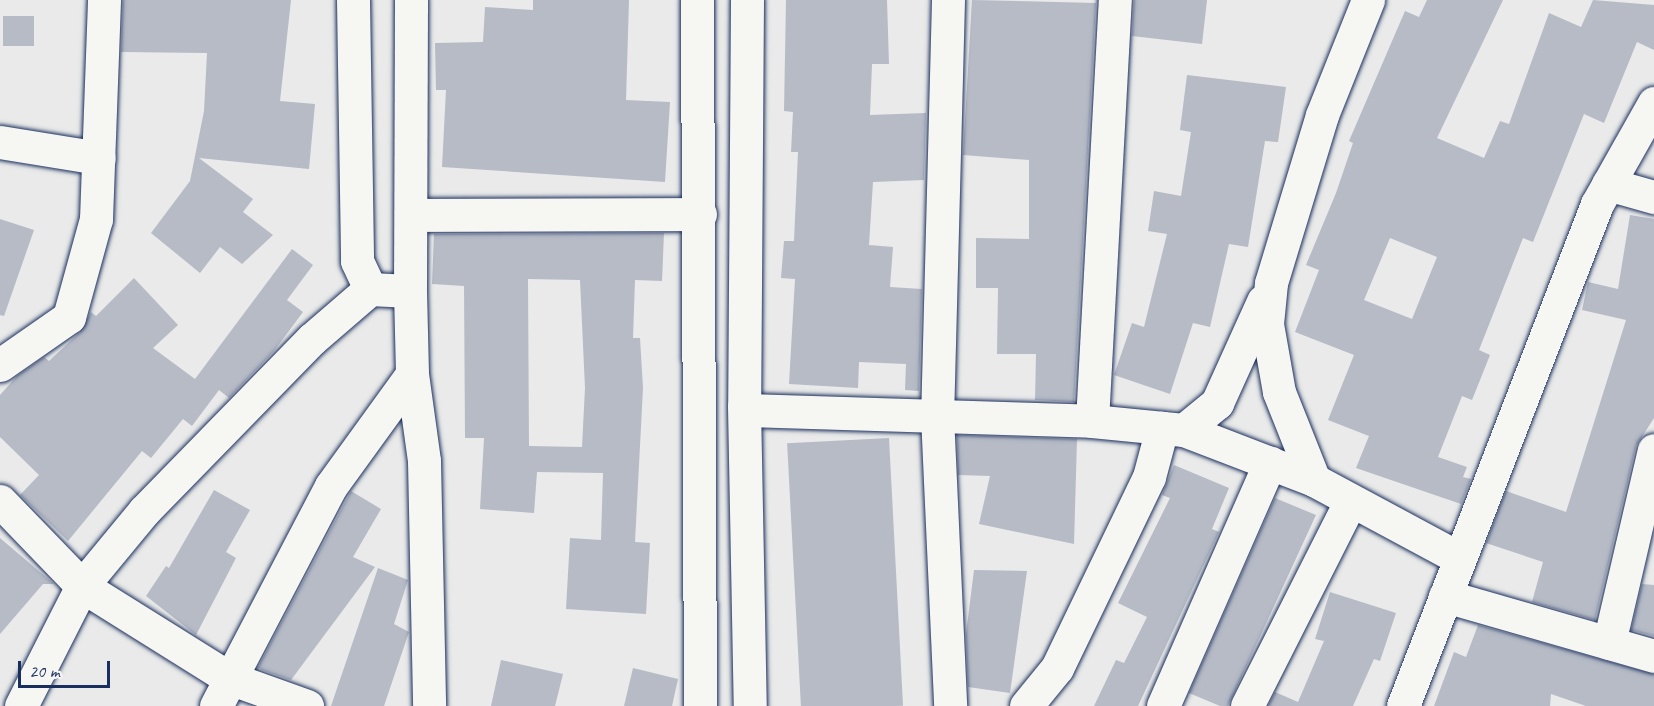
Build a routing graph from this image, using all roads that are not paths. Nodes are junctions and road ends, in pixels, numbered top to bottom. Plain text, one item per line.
1 (104, 0) edge
2 (353, 0) edge
3 (411, 0) edge
4 (697, 0) edge
5 (747, 0) edge
6 (948, 0) edge
7 (1115, 0) edge
8 (1368, 0) edge
9 (1654, 103) edge
10 (0, 142) edge
11 (99, 158) junction
12 (1608, 184) junction
13 (1654, 197) edge
14 (700, 214) junction
15 (413, 215) junction
16 (1271, 283) junction
17 (370, 289) junction
18 (410, 291) junction
19 (0, 365) edge
20 (412, 374) junction
21 (747, 410) junction
22 (937, 415) junction
23 (1092, 421) junction
24 (1173, 429) junction
25 (1654, 450) edge
26 (1270, 462) junction
27 (1314, 480) junction
28 (0, 501) edge
29 (1349, 504) junction
30 (1459, 558) junction
31 (82, 586) junction
32 (1445, 596) junction
33 (1609, 643) junction
34 (1654, 656) edge
35 (222, 692) edge
36 (21, 706) edge
37 (307, 706) edge
38 (429, 706) edge
39 (700, 706) edge
40 (750, 706) edge
41 (950, 706) edge
42 (1026, 706) edge
43 (1163, 706) edge
44 (1247, 706) edge
45 (1403, 706) edge

1 - 11 street
2 - 17 street
3 - 15 street
4 - 14 street
5 - 21 street
6 - 22 street
7 - 23 street
8 - 16 street
9 - 12 street
10 - 11 street
11 - 19 street
12 - 13 street
12 - 30 street
14 - 15 street
14 - 39 street
15 - 18 street
16 - 24 street
16 - 27 street
17 - 18 street
17 - 31 street
18 - 20 street
20 - 35 street
20 - 38 street
21 - 22 street
21 - 40 street
22 - 23 street
22 - 41 street
23 - 24 street
24 - 26 street
24 - 42 street
25 - 33 street
26 - 27 street
26 - 43 street
27 - 29 street
28 - 31 street
29 - 30 street
29 - 44 street
30 - 32 street
31 - 35 street
31 - 36 street
32 - 33 street
32 - 45 street
33 - 34 street
35 - 37 street

